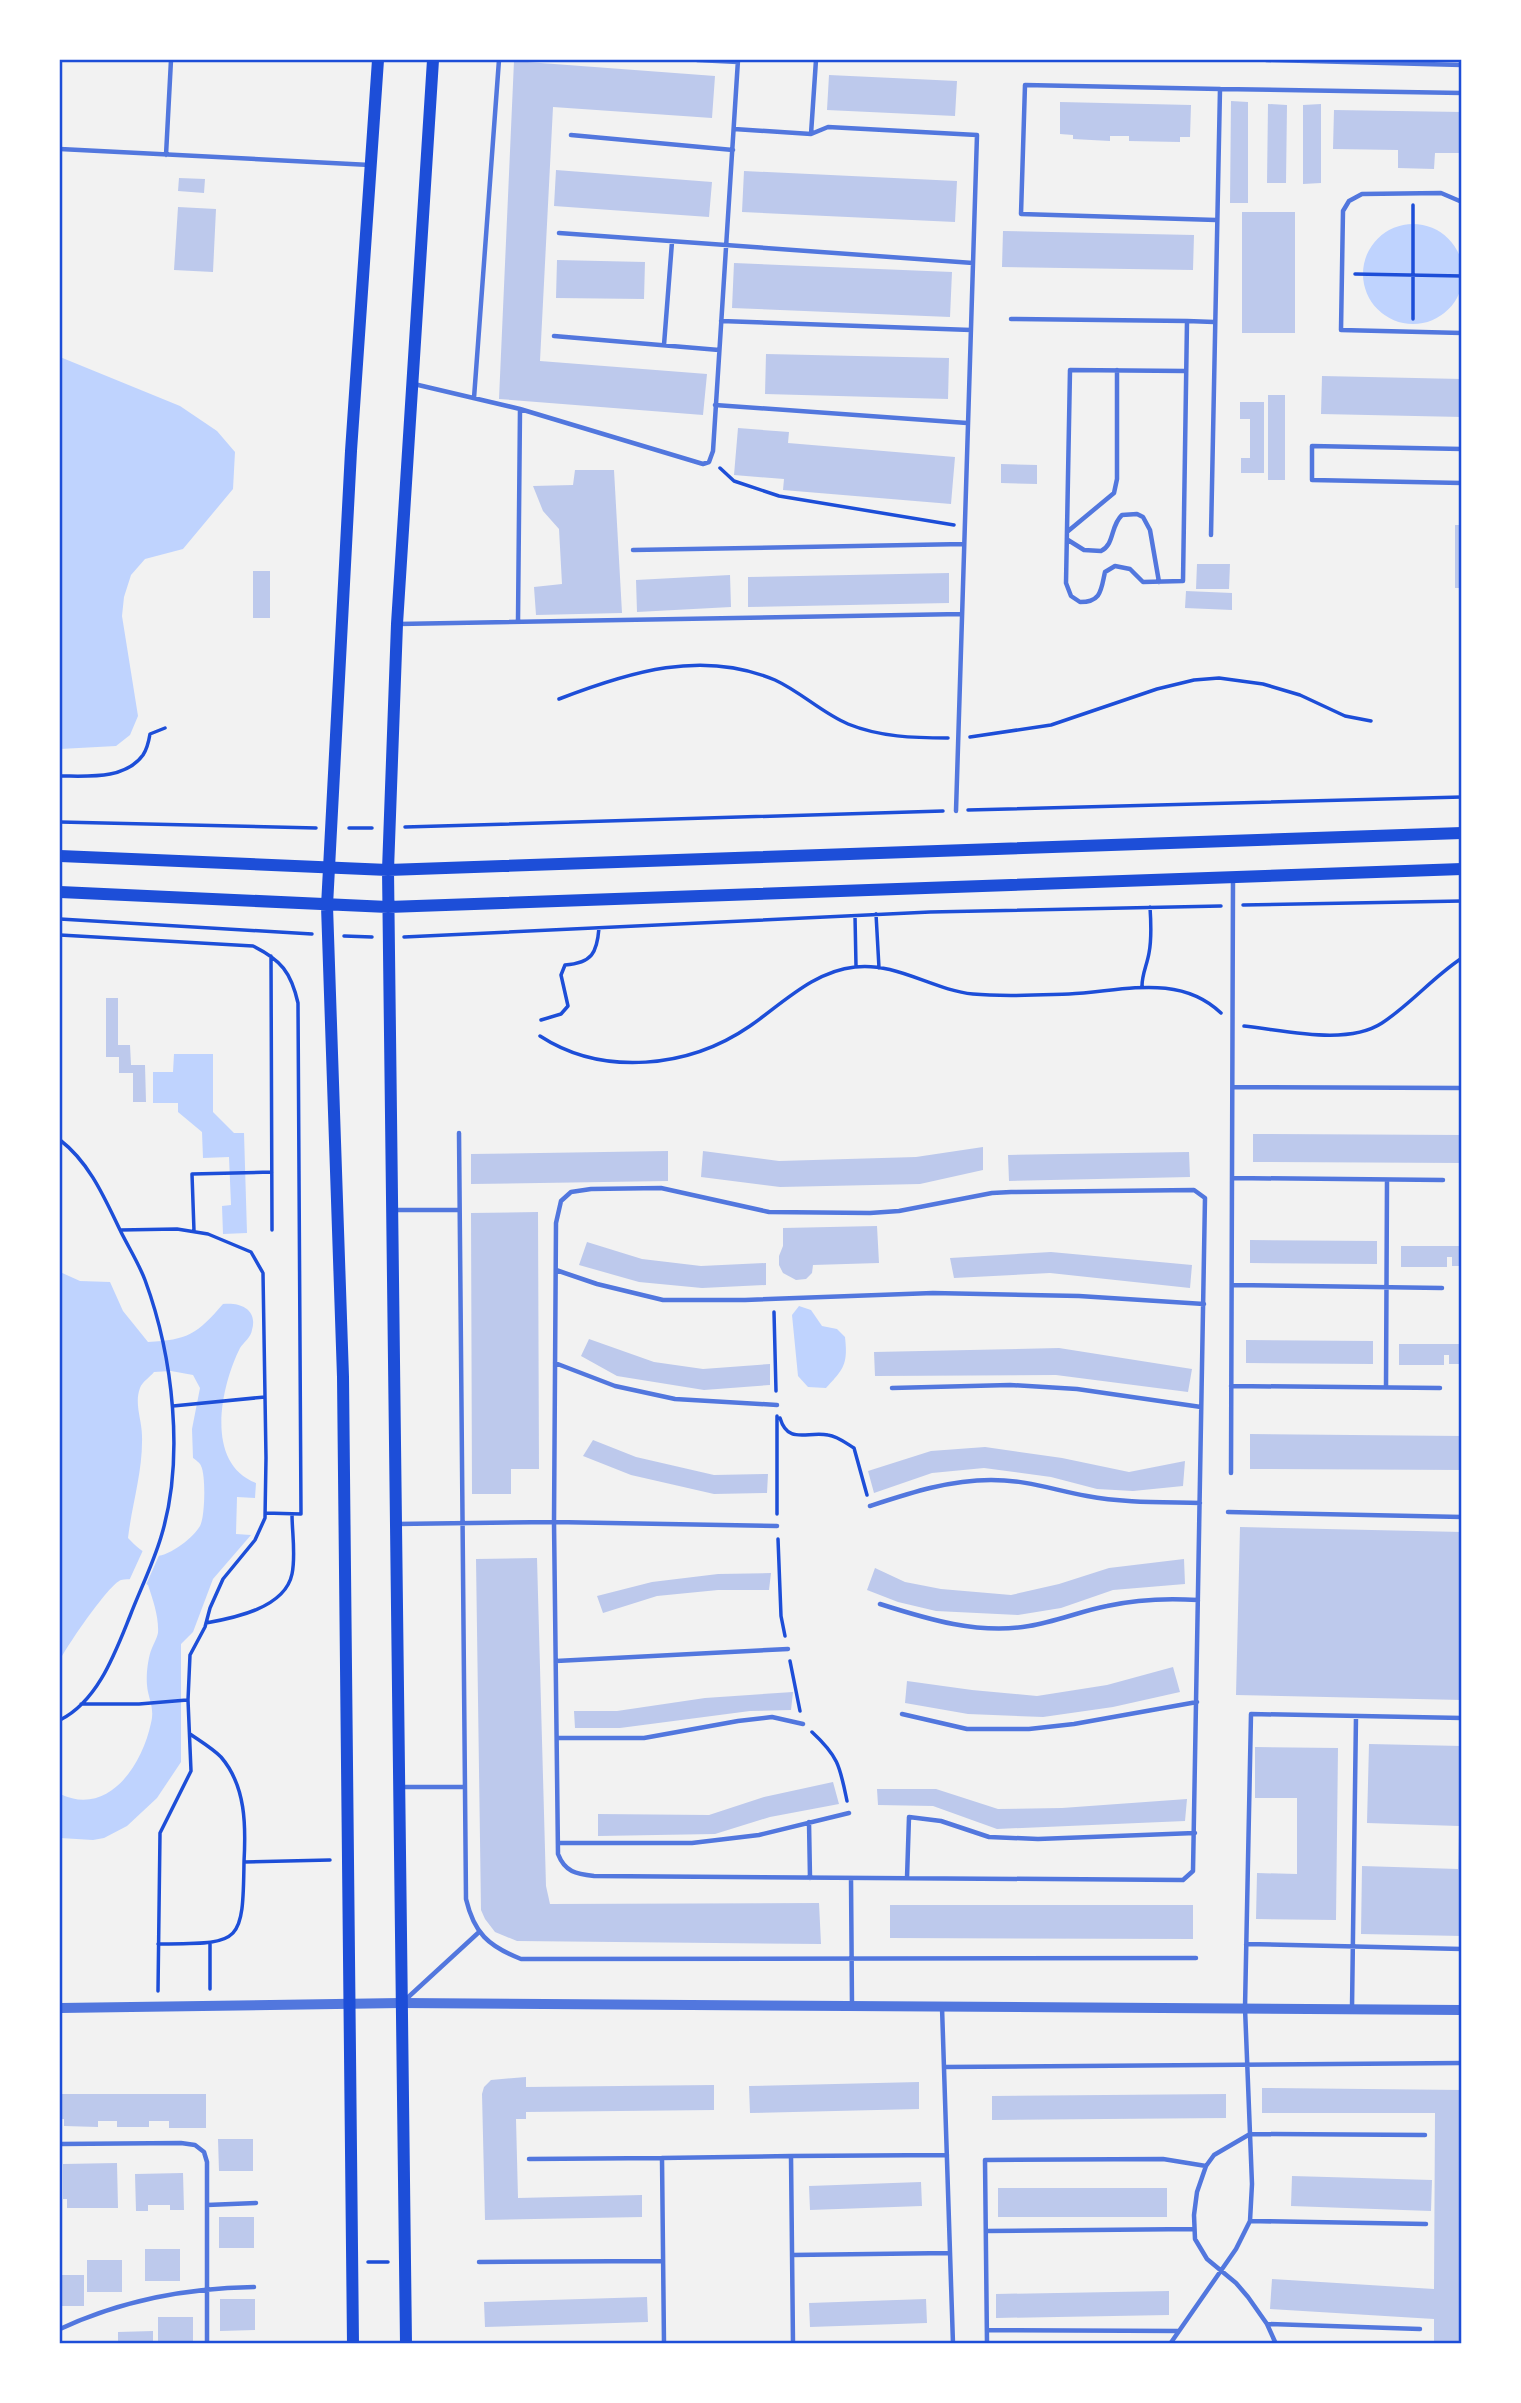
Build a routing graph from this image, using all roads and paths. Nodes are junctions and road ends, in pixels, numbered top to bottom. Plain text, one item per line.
1 (171, 60) edge
2 (378, 60) edge
3 (433, 60) edge
4 (499, 60) edge
5 (697, 60) edge
6 (816, 60) edge
7 (1266, 60) edge
8 (738, 61) edge
9 (1461, 65) edge
10 (1220, 89) junction
11 (1461, 93) edge
12 (734, 129) junction
13 (811, 134) junction
14 (570, 135) dead end
15 (60, 149) edge
16 (733, 150) junction
17 (166, 155) junction
18 (370, 165) junction
19 (1461, 202) edge
20 (1216, 220) junction
21 (1413, 222) dead end
22 (559, 233) dead end
23 (672, 242) junction
24 (726, 247) junction
25 (973, 263) junction
26 (1359, 274) dead end
27 (1413, 276) junction
28 (1461, 276) edge
29 (1011, 319) dead end
30 (721, 321) junction
31 (1187, 321) junction
32 (1214, 322) junction
33 (1413, 326) dead end
34 (971, 330) junction
35 (1461, 333) edge
36 (554, 336) dead end
37 (664, 345) junction
38 (719, 349) junction
39 (1117, 370) junction
40 (1185, 371) junction
41 (413, 384) junction
42 (474, 398) junction
43 (715, 405) junction
44 (520, 409) junction
45 (967, 423) junction
46 (1461, 449) edge
47 (712, 458) junction
48 (1461, 483) edge
49 (964, 526) junction
50 (1067, 532) junction
51 (1211, 534) dead end
52 (1067, 540) junction
53 (964, 544) junction
54 (633, 550) dead end
55 (1159, 582) junction
56 (962, 614) junction
57 (518, 621) junction
58 (397, 624) junction
59 (165, 729) dead end
60 (60, 776) edge
61 (1461, 797) edge
62 (956, 811) junction
63 (60, 822) edge
64 (330, 828) junction
65 (390, 828) junction
66 (1461, 833) edge
67 (60, 856) edge
68 (328, 869) junction
69 (1461, 869) edge
70 (388, 870) junction
71 (1234, 877) junction
72 (60, 892) edge
73 (1461, 901) edge
74 (327, 906) junction
75 (1233, 906) junction
76 (388, 907) junction
77 (1150, 907) junction
78 (876, 914) junction
79 (855, 915) junction
80 (60, 919) edge
81 (599, 928) junction
82 (328, 934) junction
83 (60, 935) edge
84 (388, 938) junction
85 (271, 955) junction
86 (1461, 958) edge
87 (856, 966) junction
88 (880, 968) junction
89 (1142, 986) junction
90 (541, 1020) dead end
91 (1233, 1025) junction
92 (540, 1036) dead end
93 (1233, 1087) junction
94 (1461, 1088) edge
95 (459, 1133) dead end
96 (60, 1140) edge
97 (272, 1172) junction
98 (1232, 1178) junction
99 (1387, 1180) junction
100 (1443, 1180) dead end
101 (391, 1210) junction
102 (459, 1210) junction
103 (121, 1230) junction
104 (272, 1230) dead end
105 (194, 1231) junction
106 (556, 1270) junction
107 (1232, 1285) junction
108 (1386, 1287) junction
109 (1442, 1288) dead end
110 (774, 1299) junction
111 (1203, 1304) junction
112 (555, 1363) junction
113 (1231, 1386) junction
114 (1386, 1387) junction
115 (892, 1388) dead end
116 (1440, 1388) dead end
117 (265, 1396) junction
118 (777, 1405) junction
119 (172, 1406) junction
120 (1202, 1407) junction
121 (1231, 1474) dead end
122 (1200, 1503) junction
123 (870, 1506) joint
124 (1228, 1512) dead end
125 (265, 1513) junction
126 (292, 1514) junction
127 (1461, 1517) edge
128 (554, 1522) junction
129 (462, 1523) junction
130 (395, 1524) junction
131 (777, 1526) junction
132 (1199, 1600) junction
133 (880, 1604) dead end
134 (206, 1623) junction
135 (788, 1649) junction
136 (556, 1661) junction
137 (188, 1700) junction
138 (1197, 1702) junction
139 (81, 1704) junction
140 (902, 1714) dead end
141 (1356, 1716) junction
142 (1461, 1718) edge
143 (60, 1720) edge
144 (803, 1724) junction
145 (190, 1734) junction
146 (556, 1738) junction
147 (398, 1787) junction
148 (464, 1787) junction
149 (849, 1813) joint
150 (808, 1822) junction
151 (1195, 1833) junction
152 (558, 1843) junction
153 (346, 1860) junction
154 (244, 1862) junction
155 (810, 1878) junction
156 (851, 1878) junction
157 (907, 1878) junction
158 (478, 1933) junction
159 (211, 1942) junction
160 (158, 1944) junction
161 (1246, 1944) junction
162 (1353, 1947) junction
163 (1461, 1949) edge
164 (852, 1958) junction
165 (1196, 1958) dead end
166 (401, 2003) junction
167 (348, 2004) junction
168 (210, 2006) junction
169 (852, 2006) junction
170 (942, 2006) junction
171 (158, 2007) junction
172 (60, 2008) edge
173 (1245, 2008) junction
174 (1352, 2009) junction
175 (1461, 2010) edge
176 (1461, 2063) edge
177 (1247, 2064) junction
178 (944, 2067) junction
179 (1250, 2134) junction
180 (1424, 2135) dead end
181 (60, 2144) edge
182 (947, 2155) junction
183 (791, 2156) junction
184 (662, 2158) junction
185 (530, 2159) dead end
186 (1206, 2166) junction
187 (256, 2203) dead end
188 (207, 2205) junction
189 (1250, 2221) junction
190 (1426, 2224) dead end
191 (1194, 2230) junction
192 (986, 2231) junction
193 (950, 2253) junction
194 (792, 2255) junction
195 (405, 2261) junction
196 (663, 2261) junction
197 (479, 2262) dead end
198 (352, 2263) junction
199 (1220, 2272) junction
200 (254, 2287) dead end
201 (207, 2288) junction
202 (1267, 2324) junction
203 (60, 2329) edge
204 (1420, 2329) dead end
205 (987, 2330) junction
206 (1179, 2331) junction
207 (206, 2343) edge
208 (353, 2343) edge
209 (406, 2343) edge
210 (664, 2343) edge
211 (793, 2343) edge
212 (953, 2343) edge
213 (987, 2343) edge
214 (1170, 2343) edge
215 (1276, 2343) edge

1 - 17 lane
2 - 18 main road
3 - 41 main road
4 - 42 lane
5 - 8 lane
6 - 13 lane
7 - 9 lane
8 - 12 lane
10 - 11 lane
10 - 20 lane
10 - 20 lane
12 - 13 lane
12 - 16 lane
13 - 25 lane
14 - 16 lane
15 - 17 lane
16 - 24 lane
17 - 18 lane
18 - 64 main road
19 - 35 lane
20 - 32 lane
21 - 27 path
22 - 23 lane
23 - 24 lane
23 - 37 lane
24 - 25 lane
24 - 30 lane
25 - 34 lane
26 - 27 path
27 - 28 path
27 - 33 path
29 - 31 lane
30 - 34 lane
30 - 38 lane
31 - 32 lane
31 - 40 lane
32 - 51 lane
34 - 45 lane
36 - 37 lane
37 - 38 lane
38 - 43 lane
39 - 40 lane
39 - 50 lane
39 - 50 lane
40 - 55 lane
41 - 42 lane
41 - 58 main road
42 - 44 lane
43 - 45 lane
43 - 47 lane
44 - 47 lane
44 - 57 lane
45 - 49 lane
46 - 48 lane
47 - 49 path
49 - 53 lane
50 - 52 lane
52 - 55 lane
52 - 55 lane
53 - 54 lane
53 - 56 lane
56 - 57 lane
56 - 62 lane
57 - 58 lane
58 - 65 main road
59 - 60 path
61 - 62 path
62 - 65 path
63 - 64 path
64 - 65 path
64 - 68 main road
65 - 70 main road
66 - 70 main road
67 - 68 main road
68 - 70 main road
68 - 74 main road
69 - 71 main road
70 - 76 main road
71 - 75 lane
71 - 76 main road
72 - 74 main road
73 - 75 path
74 - 76 main road
74 - 82 main road
75 - 77 path
75 - 91 lane
76 - 84 main road
77 - 78 path
77 - 89 path
78 - 79 path
78 - 88 path
79 - 81 path
79 - 87 path
80 - 82 path
81 - 84 path
81 - 90 path
82 - 84 path
82 - 153 main road
83 - 85 path
84 - 101 main road
85 - 97 path
85 - 126 path
86 - 91 path
87 - 88 path
87 - 92 path
88 - 89 path
89 - 91 path
91 - 93 lane
93 - 94 lane
93 - 98 lane
95 - 102 lane
96 - 103 path
97 - 104 path
97 - 105 path
98 - 99 lane
98 - 107 lane
99 - 100 lane
99 - 108 lane
101 - 102 lane
101 - 130 main road
102 - 129 lane
103 - 105 path
103 - 119 path
105 - 117 path
106 - 110 lane
106 - 111 lane
106 - 112 lane
107 - 108 lane
107 - 113 lane
108 - 109 lane
108 - 114 lane
110 - 111 lane
110 - 118 path
111 - 120 lane
112 - 118 lane
112 - 128 lane
113 - 114 lane
113 - 121 lane
114 - 116 lane
115 - 120 lane
117 - 119 path
117 - 125 path
118 - 123 path
118 - 131 path
119 - 139 path
120 - 122 lane
122 - 123 lane
122 - 132 lane
124 - 127 lane
125 - 126 path
125 - 134 path
126 - 134 path
128 - 129 lane
128 - 131 lane
128 - 136 lane
129 - 130 lane
129 - 148 lane
130 - 147 main road
131 - 135 path
132 - 133 lane
132 - 138 lane
134 - 137 path
135 - 136 lane
135 - 144 path
136 - 146 lane
137 - 139 path
137 - 145 path
138 - 140 lane
138 - 151 lane
139 - 143 path
141 - 142 lane
141 - 161 lane
141 - 162 lane
144 - 146 lane
144 - 149 path
145 - 154 path
145 - 160 path
146 - 152 lane
147 - 148 lane
147 - 166 main road
148 - 158 lane
149 - 150 lane
150 - 152 lane
150 - 155 lane
151 - 157 lane
151 - 157 lane
152 - 155 lane
153 - 154 path
153 - 167 main road
154 - 159 path
155 - 156 lane
156 - 157 lane
156 - 164 lane
158 - 164 lane
158 - 166 lane
159 - 160 path
159 - 168 path
160 - 171 path
161 - 162 lane
161 - 173 lane
162 - 163 lane
162 - 174 lane
164 - 165 lane
164 - 169 lane
166 - 167 street
166 - 169 street
166 - 195 main road
167 - 168 street
167 - 198 main road
168 - 171 street
169 - 170 street
170 - 173 street
170 - 178 lane
171 - 172 street
173 - 174 street
173 - 177 lane
174 - 175 street
176 - 177 lane
177 - 178 lane
177 - 179 lane
178 - 182 lane
179 - 180 lane
179 - 186 lane
179 - 189 lane
181 - 188 lane
182 - 183 lane
182 - 193 lane
183 - 184 lane
183 - 194 lane
184 - 185 lane
184 - 196 lane
186 - 191 lane
186 - 192 lane
187 - 188 lane
188 - 201 lane
189 - 190 lane
189 - 199 lane
191 - 192 lane
191 - 199 lane
192 - 205 lane
193 - 194 lane
193 - 212 lane
194 - 211 lane
195 - 198 path
195 - 209 main road
196 - 197 lane
196 - 210 lane
198 - 208 main road
199 - 202 lane
199 - 206 lane
200 - 201 lane
201 - 203 lane
201 - 207 lane
202 - 204 lane
202 - 215 lane
205 - 206 lane
205 - 213 lane
206 - 214 lane

